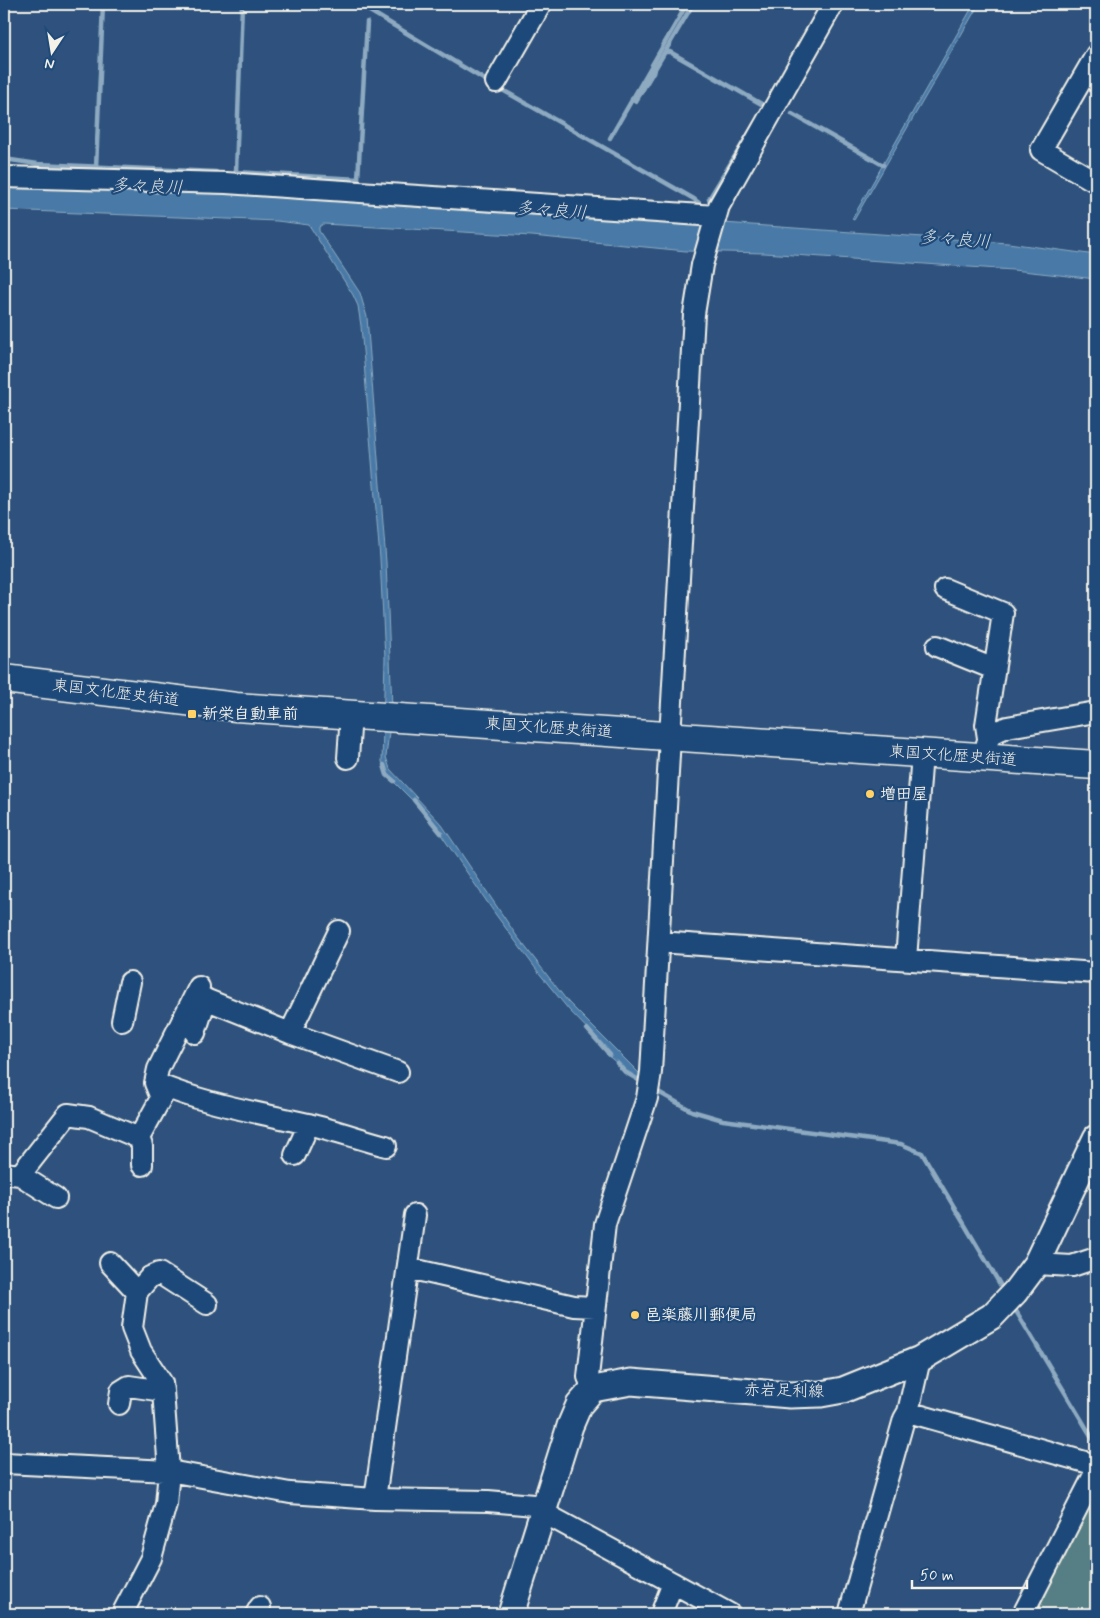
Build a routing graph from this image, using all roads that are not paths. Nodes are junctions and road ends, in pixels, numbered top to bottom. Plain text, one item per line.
1 (541, 4) edge
2 (832, 4) edge
3 (1096, 55) edge
4 (496, 82) dead end
5 (4, 177) edge
6 (1096, 182) edge
7 (715, 218) junction
8 (944, 589) dead end
9 (937, 646) dead end
10 (994, 669) junction
11 (4, 680) edge
12 (1096, 712) edge
13 (351, 714) junction
14 (671, 738) junction
15 (986, 748) junction
16 (922, 754) junction
17 (348, 758) dead end
18 (1096, 765) edge
19 (339, 931) dead end
20 (659, 942) junction
21 (906, 959) junction
22 (1096, 973) edge
23 (130, 982) dead end
24 (200, 994) junction
25 (122, 1021) dead end
26 (195, 1033) dead end
27 (290, 1033) junction
28 (398, 1072) dead end
29 (155, 1083) junction
30 (309, 1124) junction
31 (139, 1138) junction
32 (1096, 1138) edge
33 (386, 1146) dead end
34 (295, 1155) dead end
35 (142, 1165) dead end
36 (12, 1174) edge
37 (56, 1198) dead end
38 (415, 1215) dead end
39 (1096, 1258) edge
40 (110, 1262) dead end
41 (1036, 1264) junction
42 (408, 1268) junction
43 (137, 1292) junction
44 (207, 1304) dead end
45 (595, 1308) junction
46 (920, 1358) junction
47 (593, 1389) junction
48 (163, 1390) junction
49 (119, 1404) dead end
50 (908, 1412) junction
51 (4, 1463) edge
52 (1096, 1465) edge
53 (169, 1471) junction
54 (1096, 1471) edge
55 (375, 1499) junction
56 (545, 1509) junction
57 (673, 1583) junction
58 (122, 1614) edge
59 (511, 1614) edge
60 (661, 1614) edge
61 (730, 1614) edge
62 (849, 1614) edge
63 (1024, 1614) edge

1 - 4 street
2 - 7 street
3 - 6 street
5 - 7 street
7 - 14 street
8 - 10 street
9 - 10 street
10 - 15 street
11 - 13 highway, 東国文化歴史街道
12 - 15 street
13 - 14 highway, 東国文化歴史街道
13 - 17 street
14 - 16 highway, 東国文化歴史街道
14 - 20 street
15 - 16 highway, 東国文化歴史街道
15 - 18 highway, 東国文化歴史街道
16 - 21 street
19 - 27 street
20 - 21 street
20 - 45 street
21 - 22 street
23 - 25 street
24 - 26 street
24 - 27 street
24 - 29 street
27 - 28 street
29 - 30 street
29 - 31 street
30 - 33 street
30 - 34 street
31 - 35 street
31 - 36 street
32 - 41 main road, 赤岩足利線
36 - 37 street
38 - 42 street
39 - 41 street
40 - 43 street
41 - 46 main road, 赤岩足利線
42 - 45 street
42 - 55 street
43 - 44 street
43 - 48 street
45 - 47 street
46 - 47 main road, 赤岩足利線
46 - 50 street
47 - 56 main road
48 - 49 street
48 - 53 street
50 - 52 street
50 - 62 street
51 - 53 street
53 - 55 street
53 - 58 street
54 - 63 street
55 - 56 street
56 - 57 street
56 - 59 main road
57 - 60 street
57 - 61 street

